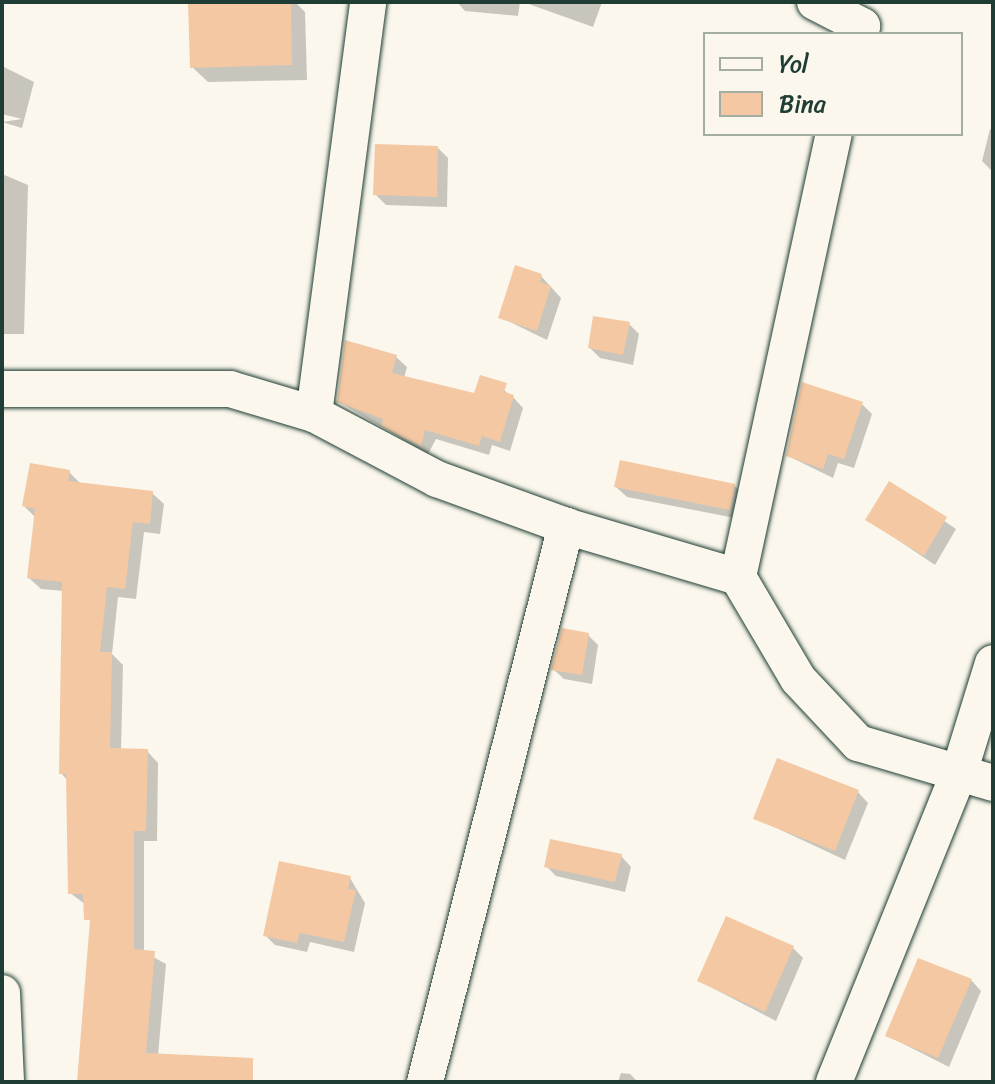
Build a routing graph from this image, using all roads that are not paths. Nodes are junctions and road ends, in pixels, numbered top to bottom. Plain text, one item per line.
1 (368, 2) edge
2 (815, 2) edge
3 (864, 21) edge
4 (834, 136) edge
5 (2, 389) edge
6 (314, 414) junction
7 (566, 526) junction
8 (738, 577) junction
9 (993, 663) edge
10 (959, 773) junction
11 (993, 783) edge
12 (2, 993) edge
13 (6, 1082) edge
14 (425, 1082) edge
15 (834, 1082) edge

1 - 6 street
2 - 3 street
4 - 8 street
5 - 6 street
6 - 7 street
7 - 8 street
7 - 14 street
8 - 10 street
9 - 10 street
10 - 11 street
10 - 15 street
12 - 13 street

